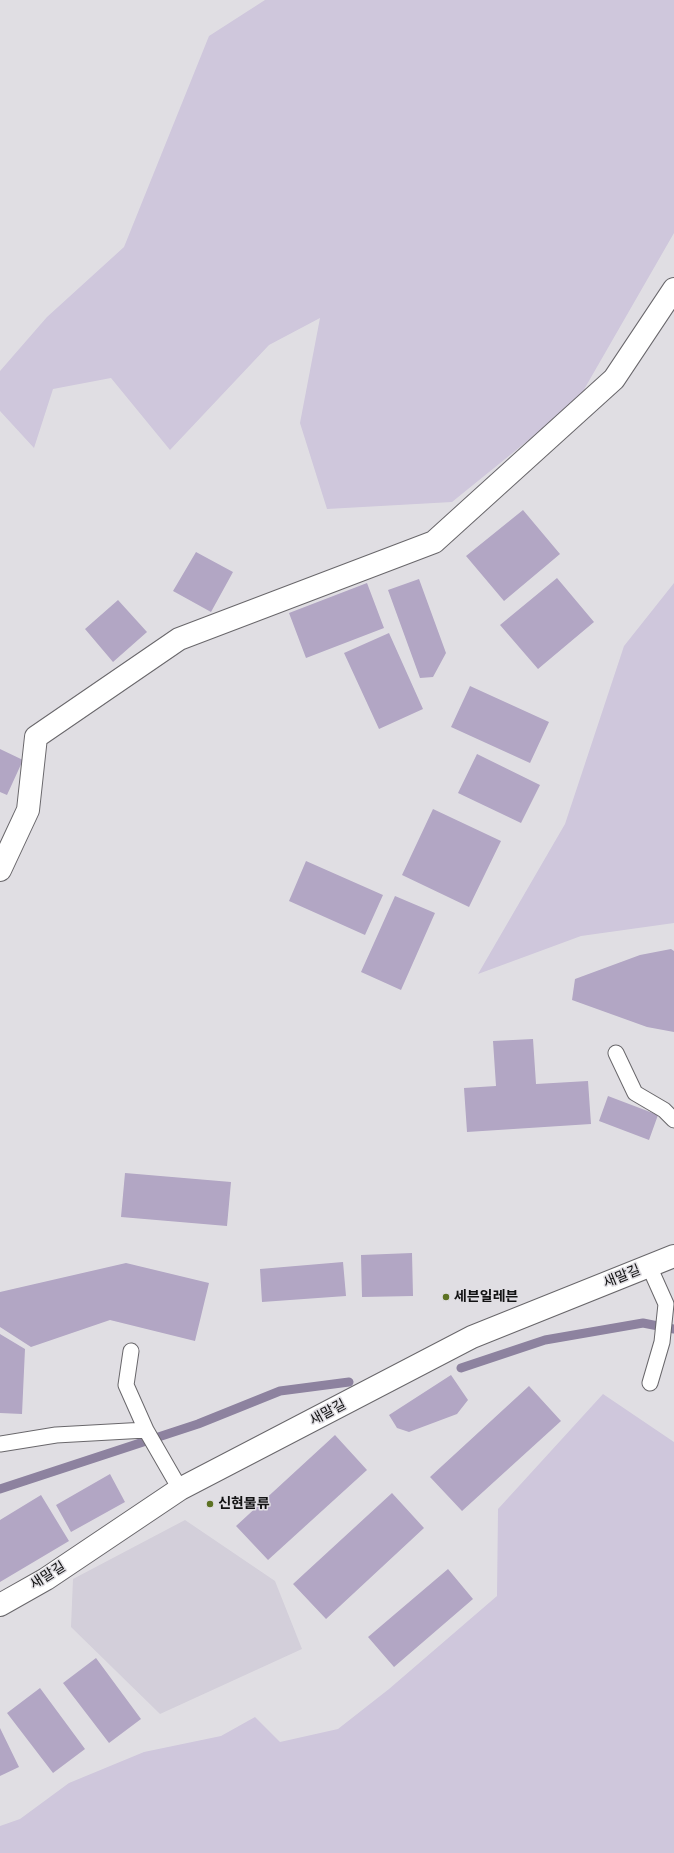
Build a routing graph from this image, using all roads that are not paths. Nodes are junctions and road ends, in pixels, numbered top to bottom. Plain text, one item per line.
1 (674, 289) edge
2 (0, 870) edge
3 (616, 1053) dead end
4 (674, 1120) edge
5 (674, 1256) edge
6 (649, 1266) junction
7 (131, 1351) dead end
8 (650, 1383) dead end
9 (147, 1431) junction
10 (0, 1444) edge
11 (180, 1489) junction
12 (0, 1605) edge

1 - 2 street
3 - 4 lane
5 - 6 street, 새말길
6 - 8 lane
6 - 11 street, 새말길
7 - 9 lane
9 - 10 lane
9 - 11 lane
11 - 12 street, 새말길

